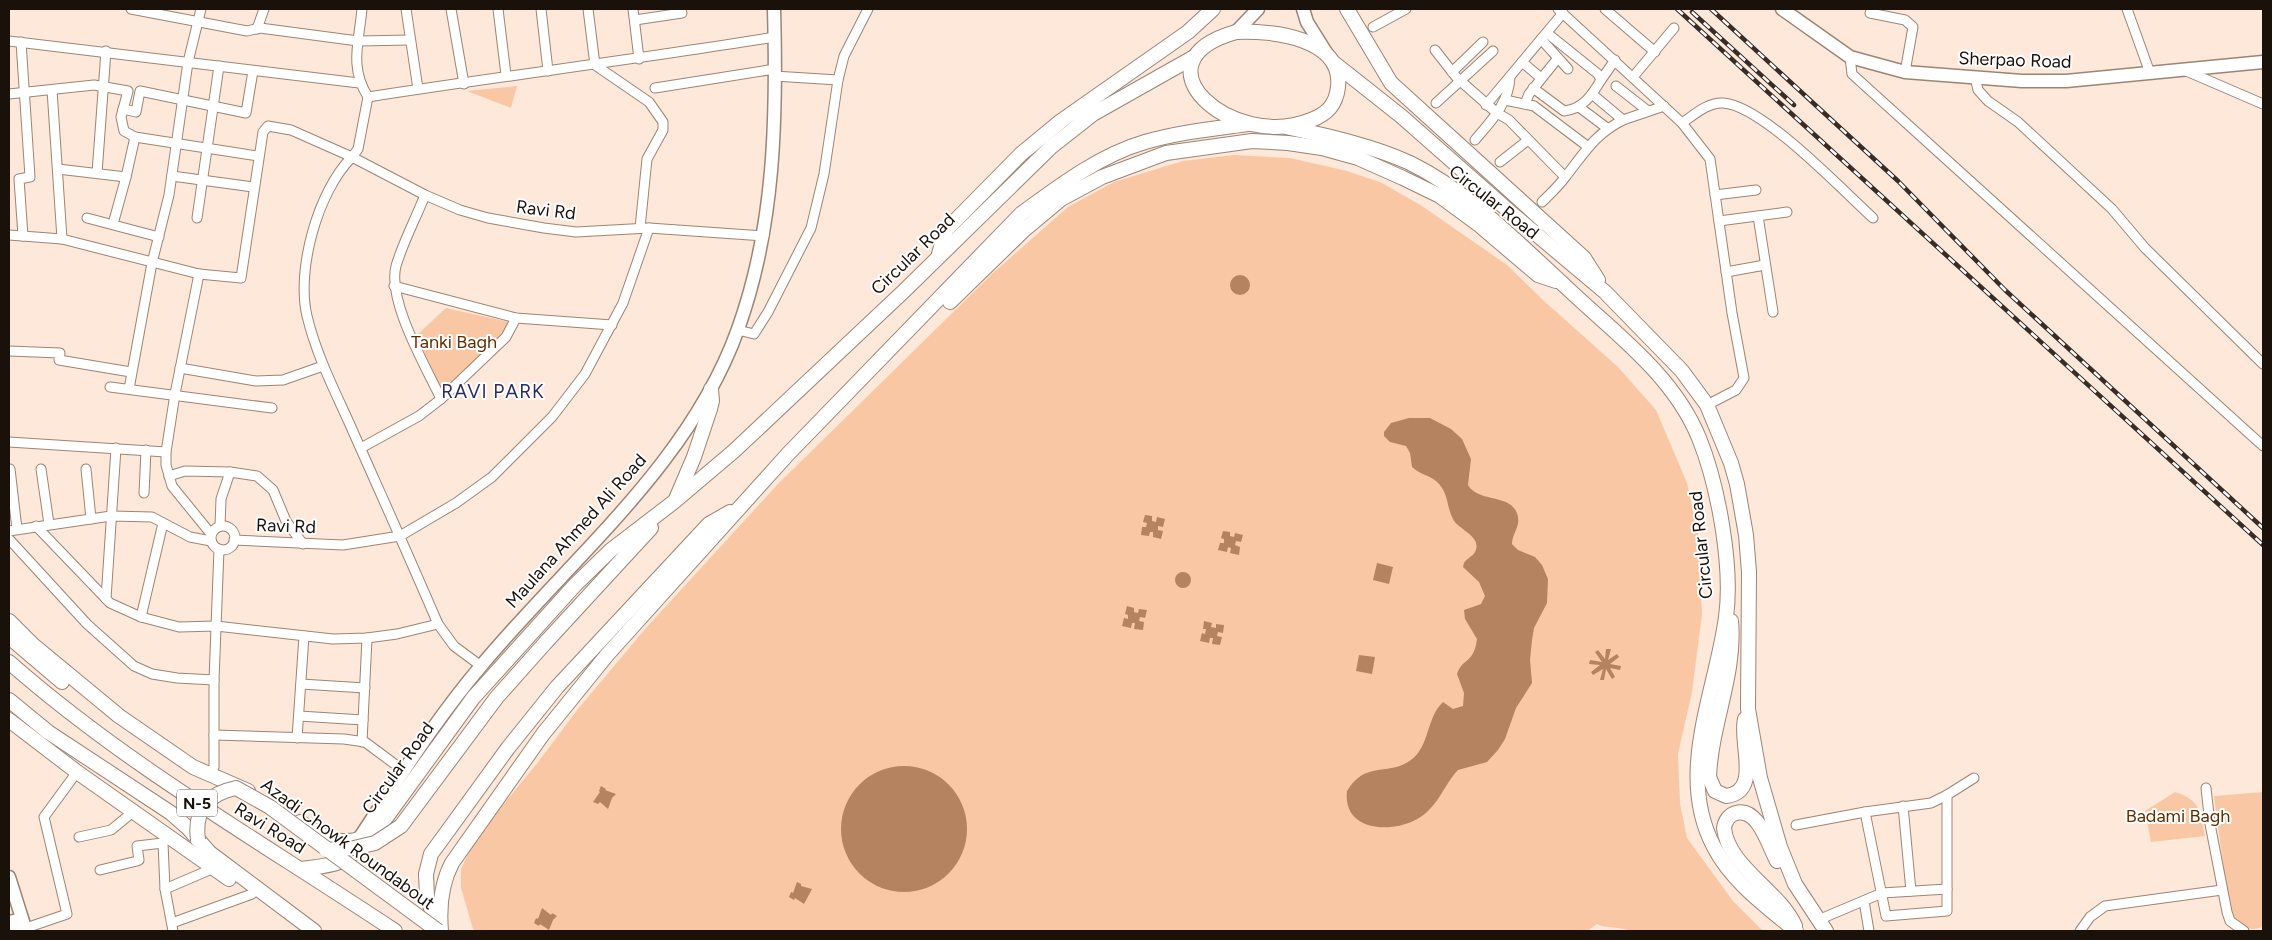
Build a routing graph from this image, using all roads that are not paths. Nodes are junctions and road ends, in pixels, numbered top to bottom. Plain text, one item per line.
1 (131, 9) edge
2 (201, 9) edge
3 (264, 9) edge
4 (362, 9) edge
5 (406, 9) edge
6 (451, 9) edge
7 (498, 9) edge
8 (541, 9) edge
9 (588, 9) edge
10 (633, 9) edge
11 (681, 9) edge
12 (774, 9) edge
13 (868, 9) edge
14 (1213, 9) edge
15 (1258, 9) edge
16 (1303, 9) edge
17 (1347, 9) edge
18 (1406, 9) edge
19 (1605, 9) edge
20 (1782, 9) edge
21 (1899, 9) edge
22 (2127, 9) edge
23 (1560, 11) edge
24 (1870, 13) dead end
25 (1900, 19) junction
26 (635, 20) junction
27 (198, 22) junction
28 (1373, 27) dead end
29 (1674, 28) dead end
30 (256, 29) junction
31 (1236, 32) junction
32 (1544, 36) junction
33 (775, 37) junction
34 (410, 40) junction
35 (9, 41) edge
36 (358, 41) junction
37 (21, 42) junction
38 (1483, 42) dead end
39 (1435, 50) dead end
40 (1493, 51) dead end
41 (106, 52) junction
42 (1654, 52) junction
43 (1850, 56) junction
44 (1194, 57) junction
45 (1330, 58) junction
46 (1558, 58) junction
47 (639, 59) junction
48 (1615, 60) junction
49 (188, 62) junction
50 (1522, 62) junction
51 (2263, 62) edge
52 (595, 65) junction
53 (219, 66) junction
54 (1568, 69) dead end
55 (2182, 69) junction
56 (253, 71) junction
57 (548, 71) junction
58 (1452, 72) junction
59 (1905, 72) junction
60 (774, 73) junction
61 (2150, 73) junction
62 (506, 75) junction
63 (1510, 77) junction
64 (1633, 77) junction
65 (1976, 77) junction
66 (1541, 78) junction
67 (838, 80) junction
68 (1601, 80) junction
69 (1461, 82) junction
70 (359, 83) junction
71 (464, 84) junction
72 (1616, 86) dead end
73 (104, 87) junction
74 (655, 88) dead end
75 (1533, 88) junction
76 (418, 89) junction
77 (52, 90) junction
78 (25, 93) junction
79 (9, 94) edge
80 (1592, 94) junction
81 (368, 98) junction
82 (183, 100) junction
83 (1505, 100) junction
84 (1436, 103) dead end
85 (1526, 104) junction
86 (2263, 104) edge
87 (1486, 105) junction
88 (213, 106) junction
89 (1664, 106) junction
90 (1579, 107) junction
91 (123, 109) junction
92 (1648, 111) junction
93 (1497, 114) junction
94 (1623, 120) junction
95 (1682, 123) junction
96 (1247, 124) junction
97 (1286, 127) junction
98 (1607, 128) junction
99 (135, 137) junction
100 (1476, 140) dead end
101 (1528, 140) junction
102 (176, 144) junction
103 (1587, 146) junction
104 (207, 148) junction
105 (258, 156) junction
106 (352, 157) junction
107 (1500, 162) dead end
108 (58, 169) junction
109 (97, 173) junction
110 (172, 176) junction
111 (126, 177) junction
112 (1565, 177) junction
113 (202, 180) junction
114 (254, 187) junction
115 (1756, 190) dead end
116 (425, 195) junction
117 (1715, 195) junction
118 (1542, 202) dead end
119 (1787, 212) dead end
120 (1758, 216) junction
121 (87, 218) dead end
122 (197, 218) dead end
123 (1873, 218) dead end
124 (1718, 221) junction
125 (113, 224) junction
126 (640, 228) junction
127 (650, 228) junction
128 (9, 235) edge
129 (22, 236) junction
130 (764, 236) junction
131 (159, 237) junction
132 (62, 239) junction
133 (938, 258) junction
134 (152, 263) junction
135 (1766, 265) junction
136 (1726, 272) junction
137 (199, 274) junction
138 (1561, 283) junction
139 (394, 286) junction
140 (1605, 292) junction
141 (1773, 312) dead end
142 (516, 318) junction
143 (612, 325) junction
144 (738, 330) junction
145 (902, 338) junction
146 (9, 351) edge
147 (2263, 364) edge
148 (323, 366) junction
149 (180, 368) junction
150 (131, 372) junction
151 (110, 387) dead end
152 (129, 389) junction
153 (711, 389) junction
154 (175, 394) junction
155 (441, 399) junction
156 (1707, 405) junction
157 (272, 408) dead end
158 (9, 442) edge
159 (2263, 446) edge
160 (116, 448) junction
161 (361, 448) junction
162 (146, 450) junction
163 (166, 452) junction
164 (10, 468) dead end
165 (41, 469) dead end
166 (86, 469) dead end
167 (230, 472) junction
168 (169, 476) junction
169 (144, 493) dead end
170 (676, 501) junction
171 (740, 506) junction
172 (111, 516) junction
173 (91, 519) junction
174 (163, 523) junction
175 (49, 524) junction
176 (36, 526) junction
177 (220, 526) junction
178 (13, 530) edge
179 (400, 536) junction
180 (211, 538) junction
181 (9, 540) edge
182 (234, 540) junction
183 (303, 544) junction
184 (219, 549) junction
185 (564, 574) junction
186 (575, 585) junction
187 (1728, 598) junction
188 (106, 599) junction
189 (141, 617) junction
190 (9, 621) edge
191 (438, 624) junction
192 (216, 626) junction
193 (304, 636) junction
194 (9, 637) edge
195 (367, 638) junction
196 (9, 662) edge
197 (481, 666) junction
198 (214, 680) junction
199 (301, 684) junction
200 (365, 688) junction
201 (9, 700) edge
202 (1748, 709) junction
203 (298, 716) junction
204 (9, 720) edge
205 (363, 720) junction
206 (214, 735) junction
207 (297, 738) junction
208 (362, 742) junction
209 (404, 771) junction
210 (77, 772) junction
211 (209, 775) junction
212 (1974, 778) dead end
213 (236, 788) junction
214 (2206, 788) dead end
215 (1947, 795) junction
216 (1903, 806) junction
217 (133, 812) junction
218 (1865, 812) junction
219 (1796, 825) dead end
220 (79, 837) dead end
221 (365, 837) junction
222 (165, 839) junction
223 (198, 840) junction
224 (326, 850) junction
225 (214, 868) junction
226 (301, 869) junction
227 (100, 870) dead end
228 (9, 877) edge
229 (1795, 884) junction
230 (1947, 888) junction
231 (165, 889) junction
232 (2222, 890) junction
233 (1911, 891) junction
234 (1882, 893) junction
235 (252, 894) junction
236 (1864, 901) junction
237 (9, 922) edge
238 (25, 926) edge
239 (1822, 926) edge
240 (172, 927) edge
241 (12, 931) edge
242 (299, 931) edge
243 (314, 931) edge
244 (395, 931) edge
245 (439, 931) edge
246 (1797, 931) edge
247 (1869, 931) edge
248 (2080, 931) edge
249 (2244, 931) edge

1 - 27 street
2 - 27 street
3 - 30 street
4 - 36 street
5 - 34 street
6 - 71 street
7 - 62 street
8 - 57 street
9 - 52 street
10 - 26 street
11 - 26 street
12 - 33 street, Maulana Ahmed Ali Road
13 - 67 street
14 - 133 main road
15 - 31 street
16 - 45 street
17 - 140 main road
18 - 28 street
19 - 42 street
20 - 43 street, Sherpao Road
21 - 25 street
22 - 61 street
23 - 32 street
23 - 48 street
24 - 25 street
25 - 59 street
26 - 47 street
27 - 30 street
27 - 49 street
29 - 42 street
30 - 36 street
31 - 44 main road
31 - 45 main road
32 - 46 street
32 - 50 street
32 - 68 street
33 - 47 street
33 - 60 street, Maulana Ahmed Ali Road
34 - 36 street
34 - 76 street
35 - 37 street
36 - 70 street
37 - 41 street
37 - 78 street
38 - 58 street
39 - 58 street
40 - 69 street
41 - 49 street
41 - 73 street
42 - 64 street
43 - 59 street, Sherpao Road
43 - 159 street
44 - 96 main road
44 - 133 main road, Circular Road
45 - 97 main road
45 - 140 main road, Circular Road
46 - 54 street
46 - 66 street
47 - 52 street
48 - 64 street
48 - 68 street
49 - 53 street
49 - 82 street
50 - 63 street
50 - 66 street
51 - 55 street, Sherpao Road
52 - 57 street
52 - 126 street
53 - 56 street
53 - 88 street
55 - 61 street, Sherpao Road
55 - 86 street
56 - 70 street
56 - 88 street
57 - 62 street
58 - 69 street
59 - 65 street, Sherpao Road
60 - 67 street
60 - 74 street
60 - 130 street, Maulana Ahmed Ali Road
61 - 65 street, Sherpao Road
62 - 71 street
63 - 83 street
63 - 87 street
64 - 89 street
65 - 147 street
66 - 75 street
67 - 144 street
68 - 80 street
69 - 84 street
69 - 87 street
70 - 81 street
71 - 76 street
72 - 92 street
73 - 77 street
73 - 91 street
73 - 109 street
75 - 85 street
75 - 90 street
76 - 81 street
77 - 78 street
77 - 108 street
78 - 79 street
78 - 129 street
80 - 90 street
80 - 94 street
81 - 106 street
82 - 88 street
82 - 91 street
82 - 102 street
83 - 85 street
83 - 93 street
85 - 103 street
87 - 93 street
88 - 104 street
89 - 92 street
89 - 95 street
90 - 98 street
91 - 99 street
92 - 94 street
93 - 100 street
93 - 101 street
94 - 98 street
95 - 117 street
95 - 123 street
96 - 97 main road
96 - 145 main road
97 - 138 main road, Circular Road
98 - 103 street
99 - 102 street
99 - 111 street
101 - 107 street
101 - 112 street
102 - 104 street
102 - 110 street
103 - 112 street
104 - 105 street
104 - 113 street
105 - 106 street, Ravi Rd
105 - 114 street
106 - 116 street, Ravi Rd
106 - 148 street
108 - 109 street
108 - 132 street
109 - 111 street
110 - 113 street
110 - 131 street
111 - 125 street
112 - 118 street
113 - 114 street
113 - 122 street
114 - 137 street
115 - 117 street
116 - 126 street, Ravi Rd
116 - 139 street
117 - 124 street
119 - 120 street
120 - 124 street
120 - 135 street
121 - 125 street
124 - 136 street
125 - 131 street
126 - 127 street, Ravi Rd
127 - 130 street
127 - 143 street, Ravi Rd
128 - 129 street
129 - 132 street
130 - 144 street, Maulana Ahmed Ali Road
131 - 134 street
132 - 134 street
133 - 170 main road, Circular Road
134 - 137 street
134 - 150 street
135 - 136 street
135 - 141 street
136 - 156 street
137 - 149 street
138 - 145 main road
138 - 187 main road, Circular Road
139 - 142 street
139 - 155 street
140 - 156 main road, Circular Road
142 - 143 street
142 - 155 street
143 - 179 street, Ravi Rd
144 - 153 street, Maulana Ahmed Ali Road
145 - 171 main road
146 - 150 street
148 - 149 street
148 - 161 street
149 - 154 street
150 - 152 street
151 - 152 street
152 - 154 street
153 - 170 main road
153 - 185 street, Maulana Ahmed Ali Road
154 - 157 street
154 - 163 street
155 - 161 street
156 - 202 main road, Circular Road
158 - 160 street
160 - 162 street
160 - 172 street
161 - 179 street
162 - 163 street
162 - 169 street
163 - 168 street
164 - 178 street
165 - 175 street
166 - 173 street
167 - 168 street
167 - 177 street
167 - 183 street
168 - 180 street
170 - 186 main road, Circular Road
170 - 224 main road, Circular Road, bridge
171 - 245 main road
171 - 245 main road
172 - 173 street
172 - 174 street
172 - 188 street
173 - 175 street
174 - 180 street
174 - 189 street
175 - 176 street
176 - 178 street
176 - 188 street
177 - 180 street
177 - 182 street
179 - 183 street, Ravi Rd
179 - 191 street
180 - 184 street
181 - 198 street
182 - 183 street, Ravi Rd
182 - 184 street
184 - 192 street
185 - 186 street
185 - 197 street, Maulana Ahmed Ali Road
186 - 221 main road, Circular Road
187 - 202 main road
187 - 246 main road, Circular Road
188 - 189 street
189 - 192 street
190 - 211 main road
191 - 195 street
191 - 197 street
192 - 193 street
192 - 198 street
193 - 195 street
193 - 199 street
194 - 213 main road
195 - 200 street
196 - 226 main road, Ravi Road / N-5
197 - 209 street, Maulana Ahmed Ali Road
198 - 206 street
199 - 200 street
199 - 203 street
200 - 205 street
201 - 223 main road
202 - 229 main road, Circular Road
203 - 205 street
203 - 207 street
204 - 210 main road, N-5
205 - 208 street
206 - 207 street
206 - 211 street
207 - 208 street
208 - 209 street
209 - 221 street, Maulana Ahmed Ali Road
210 - 217 main road, N-5
210 - 238 street
211 - 221 main road
212 - 215 street
213 - 223 main road, bridge
213 - 224 main road, Azadi Chowk Roundabout, bridge
214 - 232 street
215 - 216 street
215 - 230 street
216 - 218 street
216 - 233 street
217 - 220 street
217 - 222 main road, N-5
218 - 219 street
218 - 234 street
221 - 226 main road, Circular Road
222 - 225 main road, N-5
222 - 227 street
222 - 231 street
223 - 243 main road
224 - 245 main road, Azadi Chowk Roundabout, bridge
225 - 231 street
225 - 235 main road, N-5
226 - 244 main road, Ravi Road / N-5
228 - 238 street
229 - 239 main road, Circular Road
229 - 246 main road
230 - 233 street
230 - 234 street
231 - 240 street
232 - 248 street
232 - 249 street
233 - 234 street
234 - 236 street
235 - 240 street
235 - 242 main road, N-5
236 - 239 street
236 - 247 street
237 - 238 street
238 - 241 street

